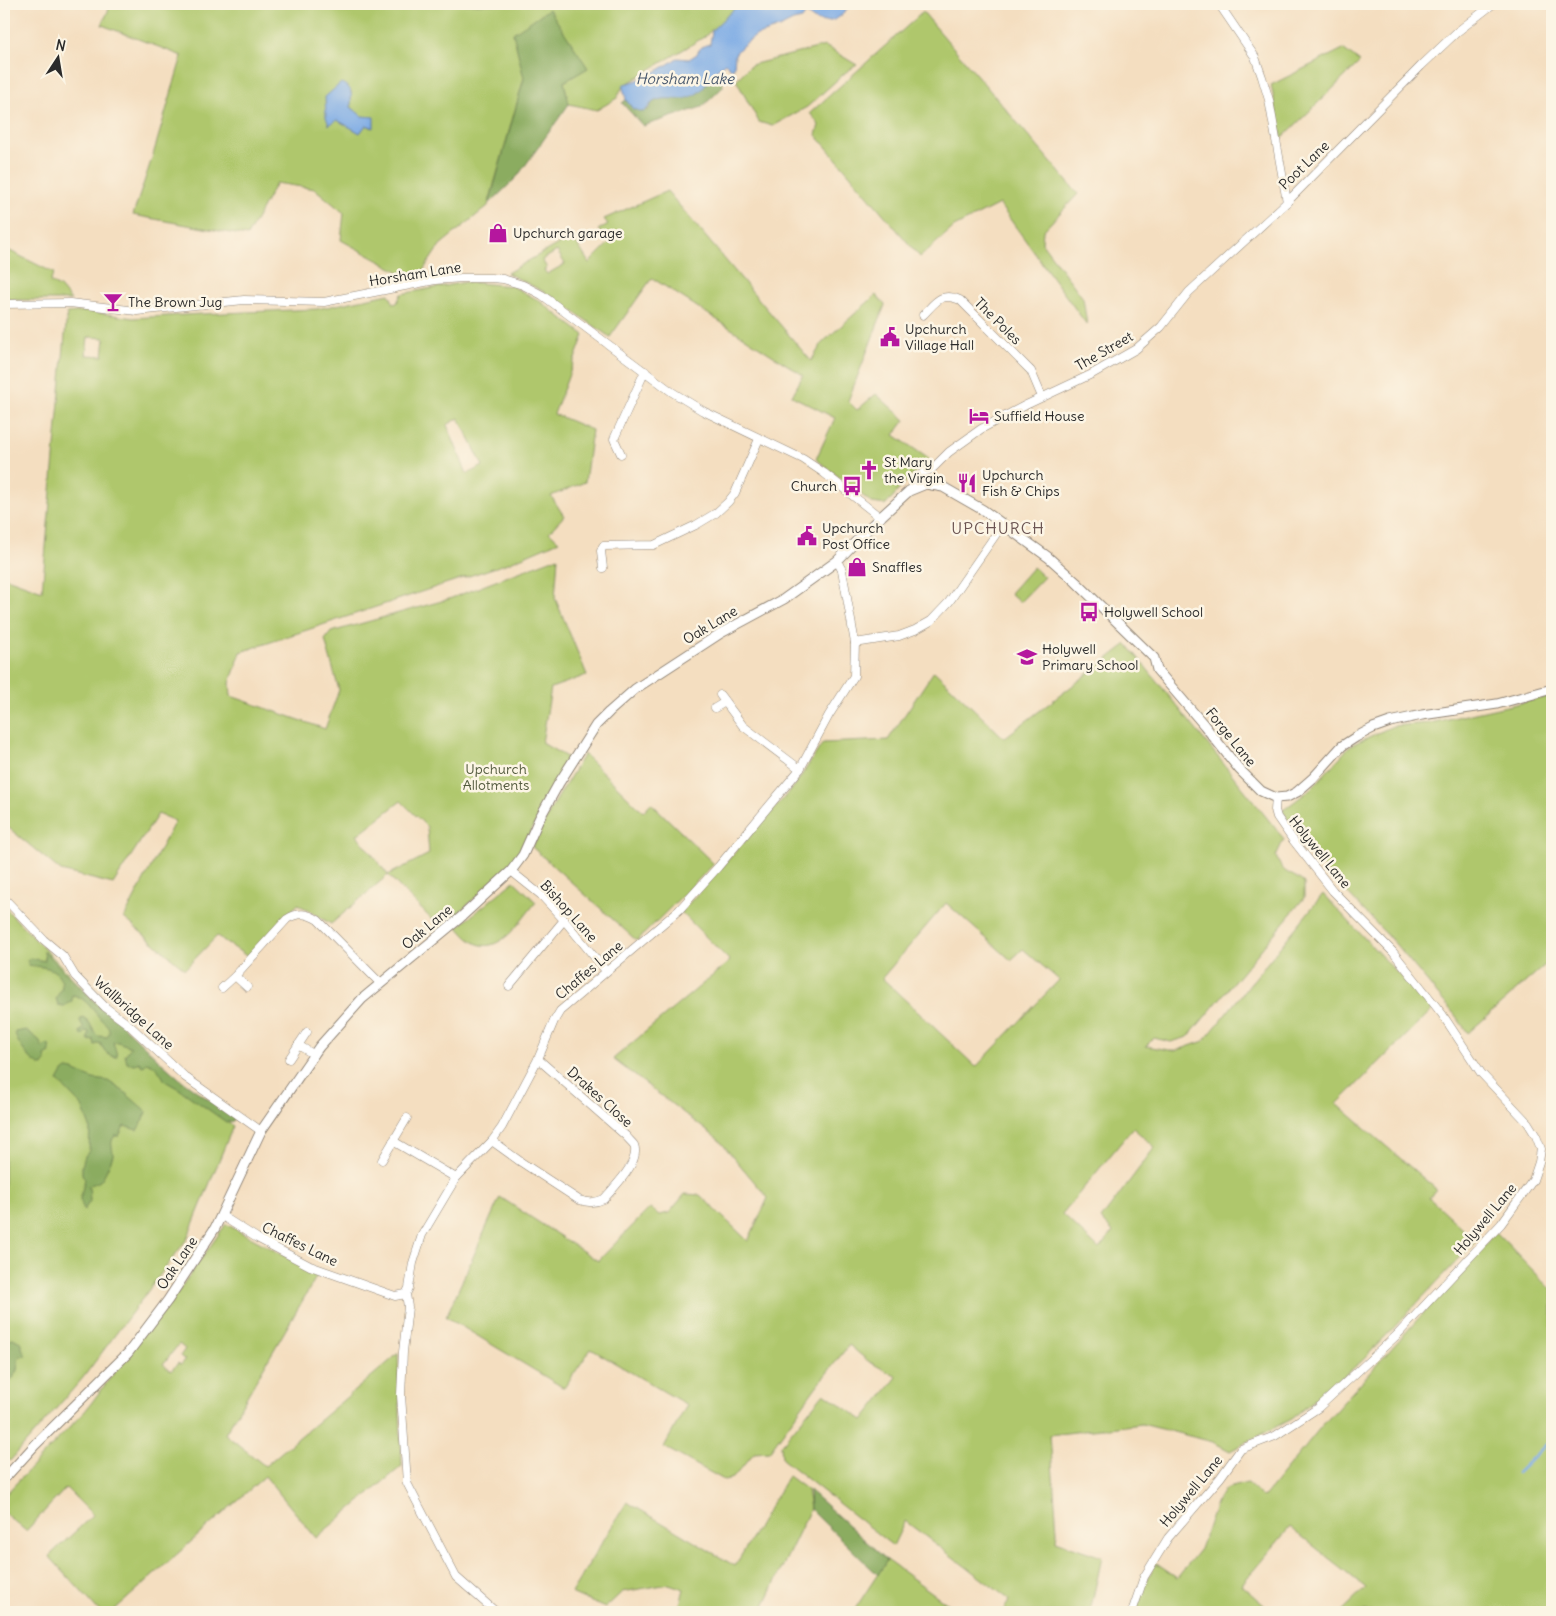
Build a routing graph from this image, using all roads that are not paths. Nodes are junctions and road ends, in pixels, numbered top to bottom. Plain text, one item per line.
1 (1220, 4) edge
2 (1493, 4) edge
3 (1286, 202) junction
4 (4, 304) edge
5 (923, 316) dead end
6 (645, 371) junction
7 (1042, 397) junction
8 (760, 438) junction
9 (621, 454) dead end
10 (932, 469) junction
11 (931, 484) junction
12 (943, 486) joint
13 (912, 489) junction
14 (881, 518) junction
15 (1003, 524) junction
16 (837, 561) junction
17 (603, 568) dead end
18 (855, 643) junction
19 (1552, 689) edge
20 (720, 695) dead end
21 (725, 702) junction
22 (715, 708) dead end
23 (800, 769) junction
24 (1276, 798) junction
25 (511, 871) junction
26 (4, 898) edge
27 (564, 920) junction
28 (606, 971) junction
29 (236, 976) junction
30 (380, 984) junction
31 (509, 986) dead end
32 (247, 987) dead end
33 (222, 988) dead end
34 (307, 1032) dead end
35 (298, 1045) junction
36 (313, 1054) junction
37 (289, 1059) dead end
38 (538, 1059) junction
39 (407, 1118) dead end
40 (262, 1132) junction
41 (393, 1141) junction
42 (492, 1141) junction
43 (382, 1160) dead end
44 (456, 1178) junction
45 (222, 1216) junction
46 (406, 1294) junction
47 (4, 1479) edge
48 (496, 1612) edge
49 (1132, 1612) edge

1 - 3 street, Poot Lane
2 - 3 street, Poot Lane
3 - 7 street, The Street
4 - 6 street, Horsham Lane
5 - 7 street, The Poles
6 - 8 street, Horsham Lane
6 - 9 street
7 - 10 street, The Street
8 - 14 street, Horsham Lane
8 - 17 street
10 - 11 street
10 - 13 street, The Street
11 - 12 street, Oak Lane
11 - 13 street, Oak Lane
12 - 15 street, Forge Lane
13 - 14 street, Oak Lane
14 - 16 street, Oak Lane
15 - 18 street
15 - 24 street, Forge Lane
16 - 18 street, Chaffes Lane
16 - 25 street, Oak Lane
18 - 23 street, Chaffes Lane
19 - 24 street
20 - 21 street
21 - 22 street
21 - 23 street
23 - 28 street, Chaffes Lane
24 - 49 street, Holywell Lane
25 - 27 street, Bishop Lane
25 - 30 street, Oak Lane
26 - 40 street, Wallbridge Lane
27 - 28 street, Bishop Lane
27 - 31 street
28 - 38 street, Chaffes Lane
29 - 30 street
29 - 32 street
29 - 33 street
30 - 36 street, Oak Lane
34 - 35 street
35 - 36 street
35 - 37 street
36 - 40 street, Oak Lane
38 - 42 street, Chaffes Lane
38 - 42 street, Drakes Close
39 - 41 street
40 - 45 street, Oak Lane
41 - 43 street
41 - 44 street
42 - 44 street, Chaffes Lane
44 - 46 street, Chaffes Lane
45 - 46 street, Chaffes Lane
45 - 47 street, Oak Lane
46 - 48 street

